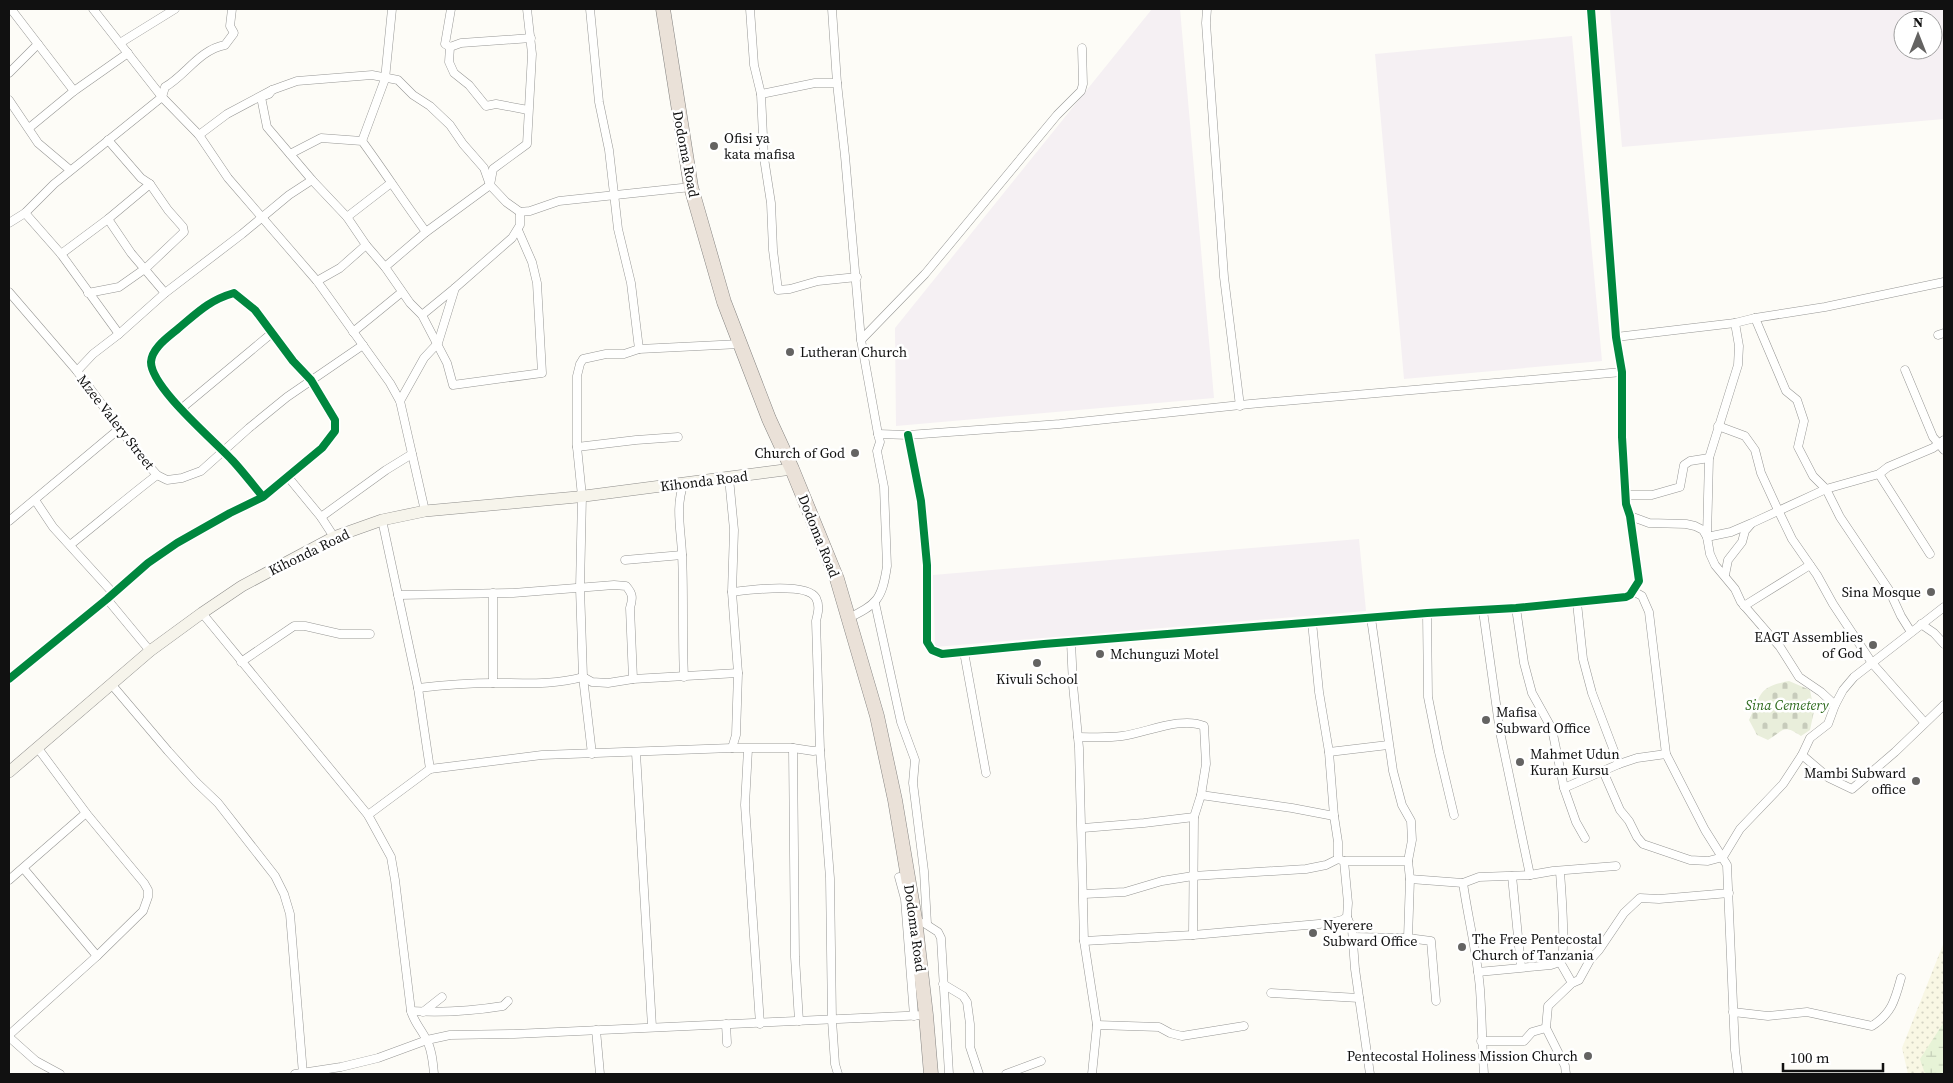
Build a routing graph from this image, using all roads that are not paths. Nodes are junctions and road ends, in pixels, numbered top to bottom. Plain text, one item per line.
1 (11, 9) edge
2 (94, 9) edge
3 (175, 9) edge
4 (232, 9) edge
5 (392, 9) edge
6 (451, 9) edge
7 (527, 9) edge
8 (590, 9) edge
9 (663, 9) edge
10 (750, 9) edge
11 (832, 9) edge
12 (1207, 9) edge
13 (1591, 9) edge
14 (531, 38) junction
15 (120, 43) junction
16 (38, 44) junction
17 (450, 47) junction
18 (1082, 48) dead end
19 (128, 53) junction
20 (9, 73) edge
21 (385, 79) junction
22 (837, 83) junction
23 (272, 90) junction
24 (74, 91) junction
25 (761, 94) junction
26 (162, 97) junction
27 (9, 100) edge
28 (528, 110) junction
29 (29, 128) junction
30 (199, 135) junction
31 (108, 140) junction
32 (362, 141) junction
33 (290, 154) junction
34 (70, 170) junction
35 (312, 180) junction
36 (391, 183) junction
37 (150, 184) junction
38 (490, 185) junction
39 (691, 187) junction
40 (615, 195) junction
41 (520, 212) junction
42 (24, 213) junction
43 (262, 216) junction
44 (347, 217) junction
45 (108, 219) junction
46 (9, 223) edge
47 (518, 230) junction
48 (426, 232) junction
49 (366, 246) junction
50 (61, 254) junction
51 (146, 268) junction
52 (385, 268) junction
53 (856, 277) junction
54 (317, 281) junction
55 (1944, 282) edge
56 (455, 288) junction
57 (9, 292) edge
58 (402, 292) junction
59 (88, 293) junction
60 (164, 293) junction
61 (422, 315) junction
62 (1755, 318) junction
63 (1735, 323) junction
64 (353, 332) junction
65 (272, 333) junction
66 (119, 334) junction
67 (1616, 337) junction
68 (862, 340) junction
69 (438, 342) junction
70 (740, 344) junction
71 (363, 345) junction
72 (639, 349) junction
73 (1905, 370) dead end
74 (76, 371) junction
75 (1622, 372) junction
76 (311, 380) junction
77 (400, 401) junction
78 (1240, 406) junction
79 (182, 408) junction
80 (1718, 426) junction
81 (120, 429) junction
82 (878, 434) junction
83 (908, 436) junction
84 (678, 437) dead end
85 (1943, 444) edge
86 (577, 447) junction
87 (223, 451) junction
88 (412, 454) junction
89 (1709, 458) junction
90 (792, 470) junction
91 (1879, 474) junction
92 (157, 475) junction
93 (288, 477) junction
94 (729, 478) junction
95 (684, 482) junction
96 (1826, 489) junction
97 (1626, 495) junction
98 (582, 496) junction
99 (263, 497) junction
100 (35, 500) junction
101 (1778, 510) junction
102 (425, 512) junction
103 (1630, 516) junction
104 (321, 517) junction
105 (9, 520) edge
106 (382, 520) junction
107 (1752, 523) junction
108 (334, 537) junction
109 (1707, 537) junction
110 (70, 545) junction
111 (1930, 554) dead end
112 (682, 555) junction
113 (625, 560) dead end
114 (1810, 565) junction
115 (1725, 575) junction
116 (580, 588) junction
117 (1633, 591) junction
118 (732, 592) junction
119 (113, 593) junction
120 (493, 593) junction
121 (398, 595) junction
122 (107, 600) junction
123 (875, 602) junction
124 (1577, 603) junction
125 (1744, 606) junction
126 (1944, 606) edge
127 (1516, 608) junction
128 (1483, 611) junction
129 (202, 613) junction
130 (1427, 613) junction
131 (1372, 618) junction
132 (847, 619) junction
133 (1312, 622) junction
134 (1921, 624) junction
135 (1911, 632) junction
136 (370, 634) dead end
137 (1071, 642) junction
138 (1944, 644) edge
139 (150, 651) junction
140 (964, 652) junction
141 (241, 662) junction
142 (1872, 663) junction
143 (738, 673) junction
144 (10, 676) edge
145 (583, 677) junction
146 (684, 677) junction
147 (633, 679) junction
148 (493, 683) junction
149 (112, 685) junction
150 (418, 688) junction
151 (1834, 705) junction
152 (1944, 705) edge
153 (1925, 723) junction
154 (1078, 737) junction
155 (1388, 745) junction
156 (37, 747) junction
157 (732, 748) junction
158 (793, 748) junction
159 (748, 749) junction
160 (820, 750) junction
161 (1329, 752) junction
162 (636, 753) junction
163 (592, 754) junction
164 (1666, 754) junction
165 (1802, 755) junction
166 (1619, 764) junction
167 (430, 769) junction
168 (1603, 770) junction
169 (9, 772) edge
170 (986, 773) dead end
171 (1564, 788) junction
172 (1201, 794) junction
173 (86, 813) junction
174 (368, 815) junction
175 (1454, 815) dead end
176 (1334, 816) junction
177 (1194, 817) junction
178 (1082, 828) junction
179 (1585, 838) dead end
180 (1723, 857) junction
181 (1341, 860) junction
182 (1408, 861) junction
183 (1616, 866) dead end
184 (24, 869) junction
185 (1560, 872) junction
186 (1530, 875) junction
187 (1194, 876) junction
188 (1512, 876) junction
189 (899, 877) dead end
190 (1410, 878) junction
191 (9, 880) edge
192 (1463, 882) junction
193 (1729, 893) junction
194 (1084, 894) junction
195 (1347, 917) junction
196 (921, 922) junction
197 (1193, 935) junction
198 (1353, 937) junction
199 (1408, 938) junction
200 (1084, 941) junction
201 (97, 956) junction
202 (1560, 962) junction
203 (1521, 967) junction
204 (1478, 972) junction
205 (1901, 978) dead end
206 (1572, 983) junction
207 (943, 984) junction
208 (1271, 994) dead end
209 (442, 997) dead end
210 (1359, 998) junction
211 (508, 1001) dead end
212 (1436, 1001) dead end
213 (411, 1011) junction
214 (423, 1012) junction
215 (1733, 1012) junction
216 (920, 1016) junction
217 (832, 1020) junction
218 (799, 1021) junction
219 (726, 1024) junction
220 (760, 1024) junction
221 (1097, 1025) junction
222 (1244, 1026) dead end
223 (652, 1027) junction
224 (1546, 1028) junction
225 (596, 1030) junction
226 (9, 1036) edge
227 (427, 1040) junction
228 (1481, 1041) junction
229 (727, 1043) dead end
230 (1040, 1061) dead end
231 (60, 1074) edge
232 (300, 1074) edge
233 (434, 1074) edge
234 (600, 1074) edge
235 (838, 1074) edge
236 (931, 1074) edge
237 (949, 1074) edge
238 (979, 1074) edge
239 (1006, 1074) edge
240 (1092, 1074) edge
241 (1370, 1074) edge
242 (1484, 1074) edge
243 (1566, 1074) edge
244 (1738, 1074) edge

1 - 16 street
2 - 15 street
3 - 15 street
4 - 26 street
5 - 21 street
6 - 17 street
7 - 14 street
8 - 40 street
9 - 39 highway, Dodoma Road
10 - 25 street
11 - 22 street
12 - 78 street
13 - 67 street
14 - 17 street
14 - 28 street
15 - 19 street
16 - 20 street
16 - 24 street
17 - 28 street
18 - 68 street
19 - 24 street
19 - 26 street
21 - 23 street
21 - 32 street
21 - 38 street
22 - 25 street
22 - 53 street
23 - 30 street
23 - 33 street
24 - 29 street
25 - 53 street
26 - 30 street
26 - 31 street
27 - 29 street
28 - 38 street
29 - 34 street
30 - 43 street
31 - 34 street
31 - 37 street
32 - 33 street
32 - 36 street
33 - 35 street
34 - 42 street
35 - 43 street
35 - 44 street
36 - 44 street
36 - 48 street
37 - 45 street
37 - 51 street
38 - 41 street
38 - 48 street
39 - 40 street
39 - 70 highway, Dodoma Road
40 - 41 street
40 - 72 street
41 - 47 street
42 - 46 street
42 - 50 street
43 - 54 street
43 - 60 street
44 - 49 street
45 - 50 street
45 - 51 street
47 - 56 street
47 - 69 street
48 - 52 street
49 - 52 street
49 - 54 street
50 - 59 street
51 - 59 street
51 - 60 street
52 - 58 street
53 - 68 street
54 - 64 street
55 - 62 street
56 - 61 street
56 - 69 street
57 - 74 street, Mzee Valery Street
58 - 61 street
58 - 64 street
59 - 66 street
60 - 66 street
61 - 69 street
62 - 63 street
62 - 96 street
63 - 67 street
63 - 80 street
64 - 71 street
65 - 76 street
65 - 79 street
65 - 79 street
66 - 74 street
67 - 75 street
68 - 82 street
69 - 77 street
70 - 72 street
70 - 90 highway, Dodoma Road
71 - 76 street, Mzee Valery Street
71 - 77 street
72 - 86 street
73 - 85 street
74 - 81 street, Mzee Valery Street
75 - 78 street
75 - 97 street
76 - 87 street, Mzee Valery Street
76 - 93 street
77 - 88 street
78 - 83 street
79 - 87 street
80 - 89 street
80 - 101 street
81 - 92 street, Mzee Valery Street
81 - 100 street
82 - 83 street
82 - 123 street
83 - 140 street
84 - 86 street
85 - 91 street
86 - 98 street
87 - 92 street, Mzee Valery Street
87 - 99 street
88 - 102 street
88 - 104 street
89 - 97 street
89 - 109 street
90 - 94 street, Kihonda Road
90 - 132 highway, Dodoma Road
91 - 96 street
91 - 111 street
92 - 110 street
93 - 99 street
93 - 104 street
94 - 95 street, Kihonda Road
94 - 118 street
95 - 98 street, Kihonda Road
95 - 112 street
96 - 101 street
96 - 135 street
97 - 103 street
98 - 102 street, Kihonda Road
98 - 116 street
99 - 119 street
100 - 105 street
100 - 110 street
101 - 107 street
101 - 114 street
102 - 106 street, Kihonda Road
103 - 109 street
103 - 117 street
104 - 108 street
106 - 108 street, Kihonda Road
106 - 121 street
107 - 109 street
107 - 115 street
108 - 129 street, Kihonda Road
109 - 115 street
110 - 119 street
112 - 113 street
112 - 146 street
114 - 125 street
114 - 142 street
115 - 125 street
116 - 120 street
116 - 145 street
116 - 147 street
117 - 124 street
117 - 164 street
118 - 143 street
118 - 160 street
119 - 122 street
120 - 121 street
120 - 148 street
121 - 150 street
122 - 139 street
122 - 144 street
123 - 132 street
123 - 196 street
124 - 127 street
124 - 166 street
125 - 151 street
126 - 134 street
127 - 128 street
127 - 171 street
128 - 130 street
128 - 186 street
129 - 139 street, Kihonda Road
129 - 141 street
130 - 131 street
130 - 175 street
131 - 133 street
131 - 155 street
132 - 196 highway, Dodoma Road
133 - 137 street
133 - 161 street
134 - 135 street
134 - 138 street
135 - 142 street
136 - 141 street
137 - 140 street
137 - 154 street
139 - 149 street, Kihonda Road
140 - 170 street
141 - 174 street
142 - 151 street
142 - 153 street
143 - 146 street
143 - 157 street
145 - 147 street
145 - 148 street
145 - 163 street
146 - 147 street
148 - 150 street
149 - 156 street, Kihonda Road
149 - 232 street
150 - 167 street
151 - 165 street
152 - 153 street
153 - 165 street
154 - 172 street
154 - 178 street
155 - 161 street
155 - 182 street
156 - 169 street, Kihonda Road
156 - 173 street
157 - 159 street
157 - 162 street
158 - 159 street
158 - 160 street
158 - 218 street
159 - 220 street
160 - 217 street
161 - 176 street
162 - 163 street
162 - 223 street
163 - 167 street
164 - 166 street
164 - 180 street
165 - 180 street
166 - 168 street
167 - 174 street
168 - 171 street
168 - 180 street
171 - 179 street
172 - 176 street
172 - 177 street
173 - 184 street
173 - 201 street
174 - 213 street
176 - 181 street
177 - 178 street
177 - 187 street
178 - 194 street
180 - 193 street
181 - 182 street
181 - 187 street
181 - 195 street
182 - 190 street
183 - 185 street
184 - 191 street
184 - 201 street
185 - 186 street
185 - 202 street
186 - 188 street
187 - 194 street
187 - 197 street
188 - 192 street
188 - 203 street
189 - 216 street
190 - 192 street
190 - 199 street
192 - 204 street
193 - 206 street
193 - 215 street
194 - 200 street
195 - 197 street
195 - 198 street
196 - 207 street
196 - 216 highway, Dodoma Road
197 - 200 street
198 - 199 street
198 - 210 street
199 - 212 street
200 - 221 street
201 - 226 street
202 - 203 street
202 - 206 street
203 - 204 street
204 - 228 street
205 - 215 street
206 - 224 street
207 - 237 street
207 - 238 street
208 - 210 street
209 - 214 street
210 - 241 street
211 - 214 street
213 - 214 street
213 - 227 street
215 - 244 street
216 - 217 street
216 - 236 highway, Dodoma Road
217 - 218 street
217 - 235 street
218 - 220 street
219 - 220 street
219 - 223 street
219 - 229 street
221 - 222 street
221 - 240 street
223 - 225 street
224 - 228 street
224 - 243 street
225 - 227 street
225 - 234 street
226 - 231 street
227 - 232 street
227 - 233 street
228 - 242 street
230 - 239 street

